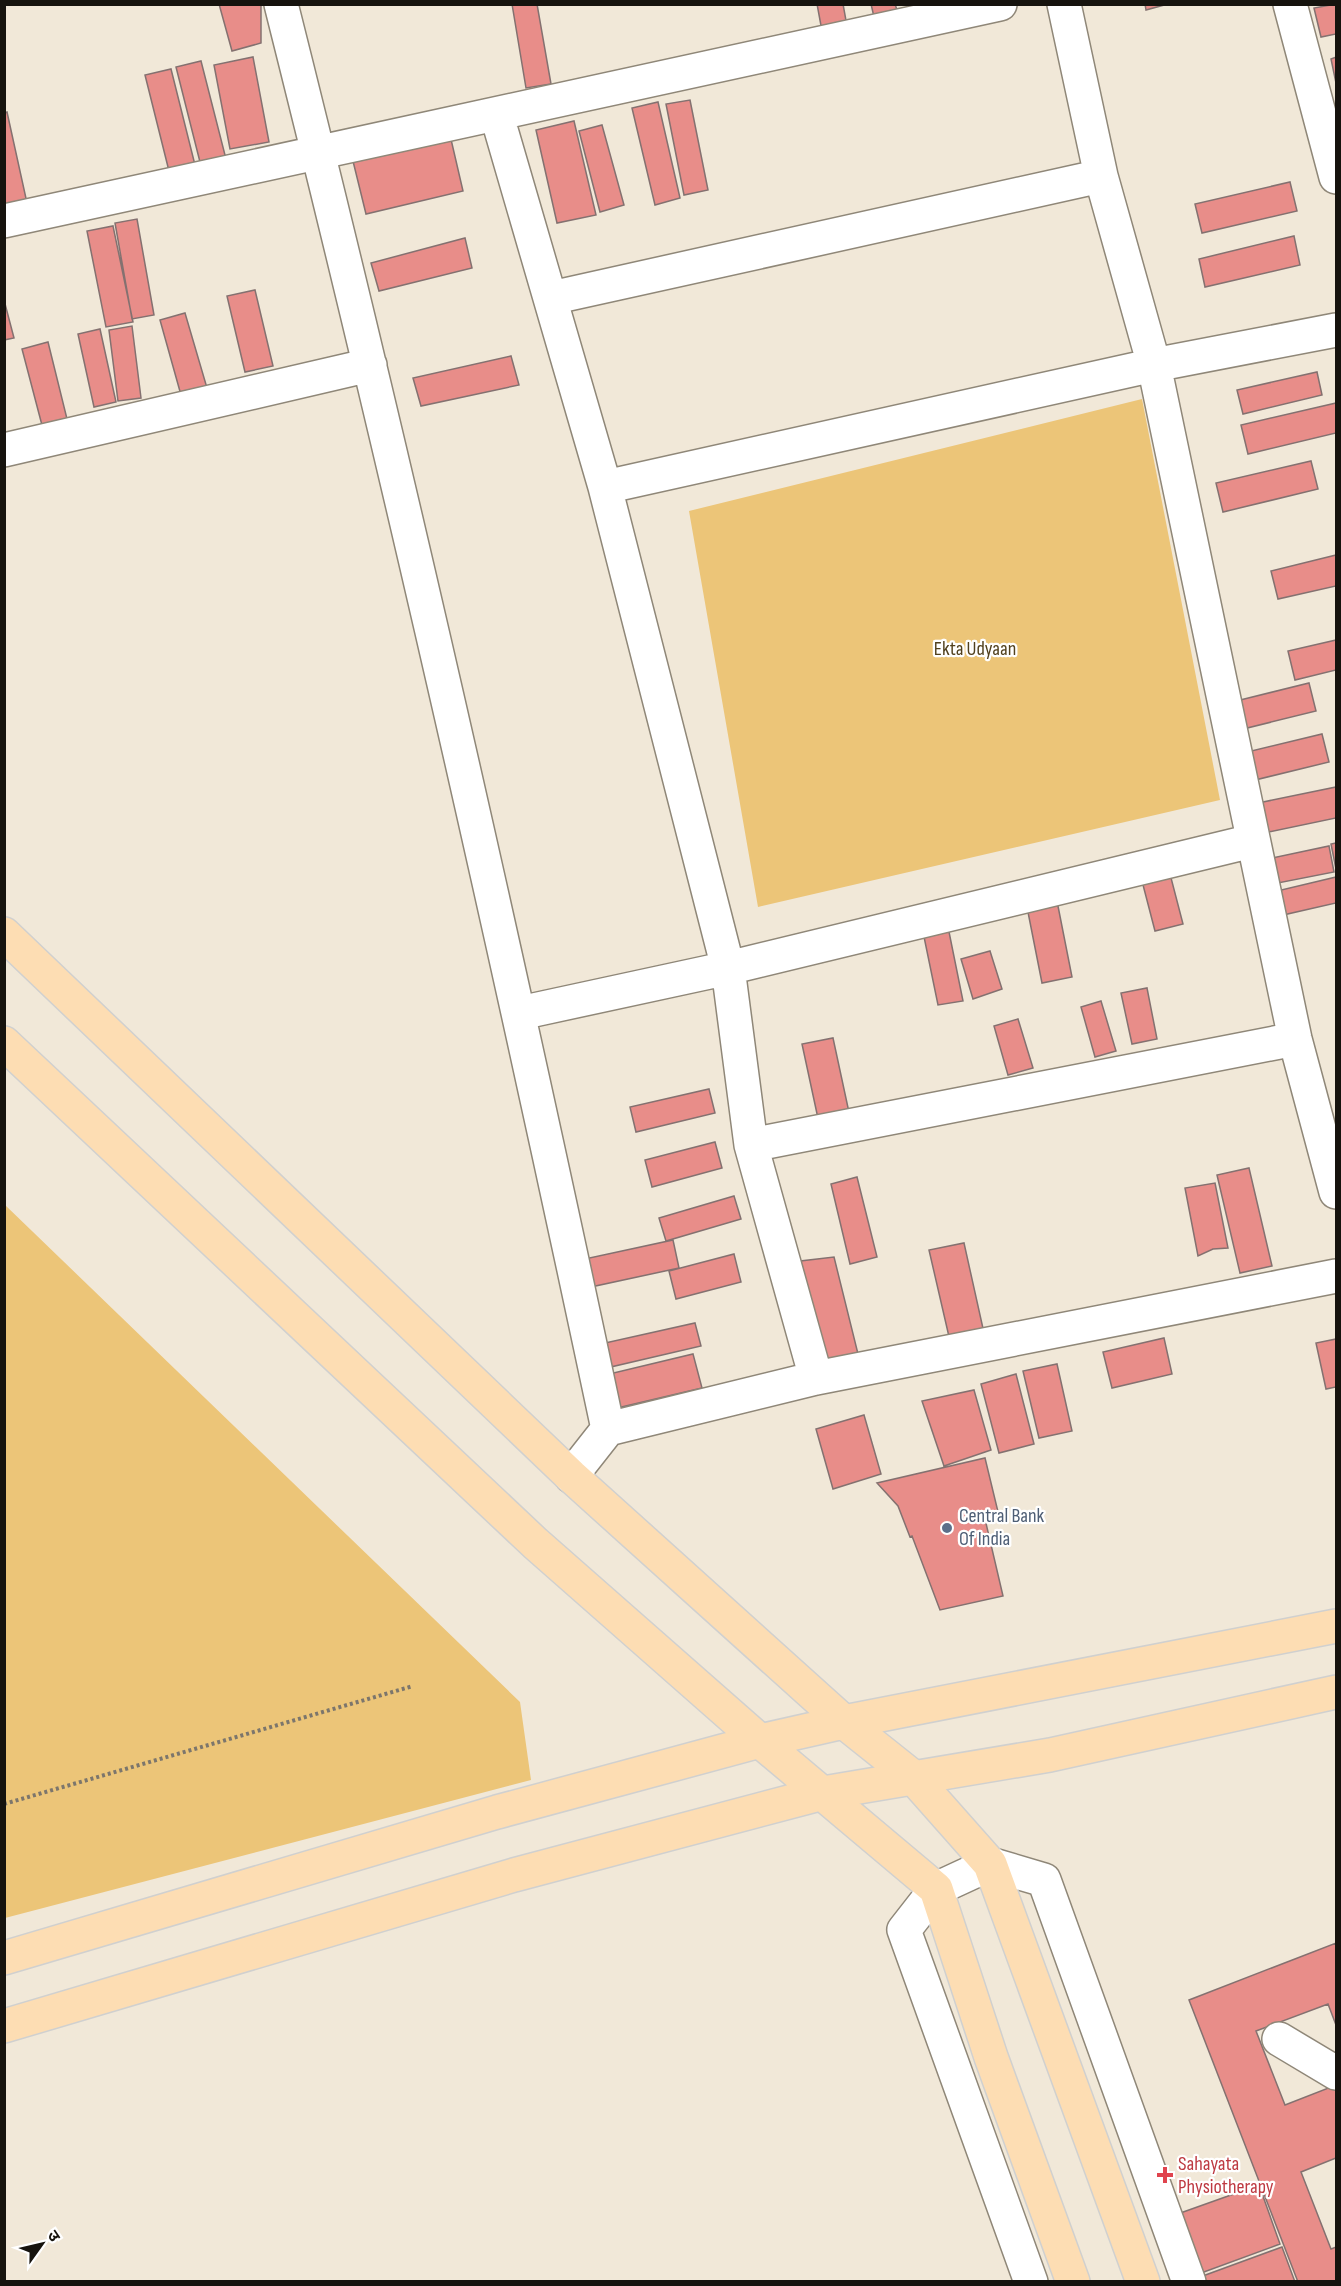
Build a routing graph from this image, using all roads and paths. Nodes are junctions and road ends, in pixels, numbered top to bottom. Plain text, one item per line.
1 (281, 4) edge
2 (1000, 4) edge
3 (1064, 4) edge
4 (1290, 4) edge
5 (497, 116) junction
6 (318, 152) junction
7 (1101, 176) junction
8 (1336, 177) edge
9 (4, 221) edge
10 (551, 298) junction
11 (1336, 330) edge
12 (370, 365) junction
13 (1154, 365) junction
14 (4, 450) edge
15 (605, 487) junction
16 (1252, 841) junction
17 (4, 934) edge
18 (728, 968) junction
19 (520, 1013) junction
20 (1296, 1039) junction
21 (4, 1044) edge
22 (751, 1145) junction
23 (1336, 1192) edge
24 (1336, 1276) edge
25 (816, 1378) junction
26 (608, 1429) junction
27 (571, 1476) junction
28 (1336, 1626) edge
29 (413, 1686) dead end
30 (1336, 1692) edge
31 (844, 1722) junction
32 (760, 1741) junction
33 (913, 1777) junction
34 (823, 1793) junction
35 (4, 1804) edge
36 (990, 1864) junction
37 (936, 1889) junction
38 (4, 1958) edge
39 (4, 2026) edge
40 (1279, 2039) dead end
41 (1336, 2073) edge
42 (1031, 2282) edge
43 (1073, 2282) edge
44 (1143, 2282) edge
45 (1189, 2282) edge

1 - 6 street
2 - 5 street
3 - 7 street
4 - 8 street
5 - 6 street
5 - 10 street
6 - 9 street
6 - 12 street
7 - 10 street
7 - 13 street
10 - 15 street
11 - 13 street
12 - 14 street
12 - 19 street
13 - 15 street
13 - 16 street
15 - 18 street
16 - 18 street
16 - 20 street
17 - 27 main road
18 - 19 street
18 - 22 street
19 - 26 street
20 - 22 street
20 - 23 street
21 - 32 main road
22 - 25 street
24 - 25 street
25 - 26 street
26 - 27 street
27 - 31 main road
28 - 31 main road
29 - 35 path
30 - 33 main road
31 - 32 main road
31 - 33 main road
32 - 34 main road
32 - 38 main road
33 - 34 main road
33 - 36 main road
34 - 37 main road
34 - 39 main road
36 - 37 street
36 - 44 main road
36 - 45 street
37 - 42 street
37 - 43 main road
40 - 41 street

